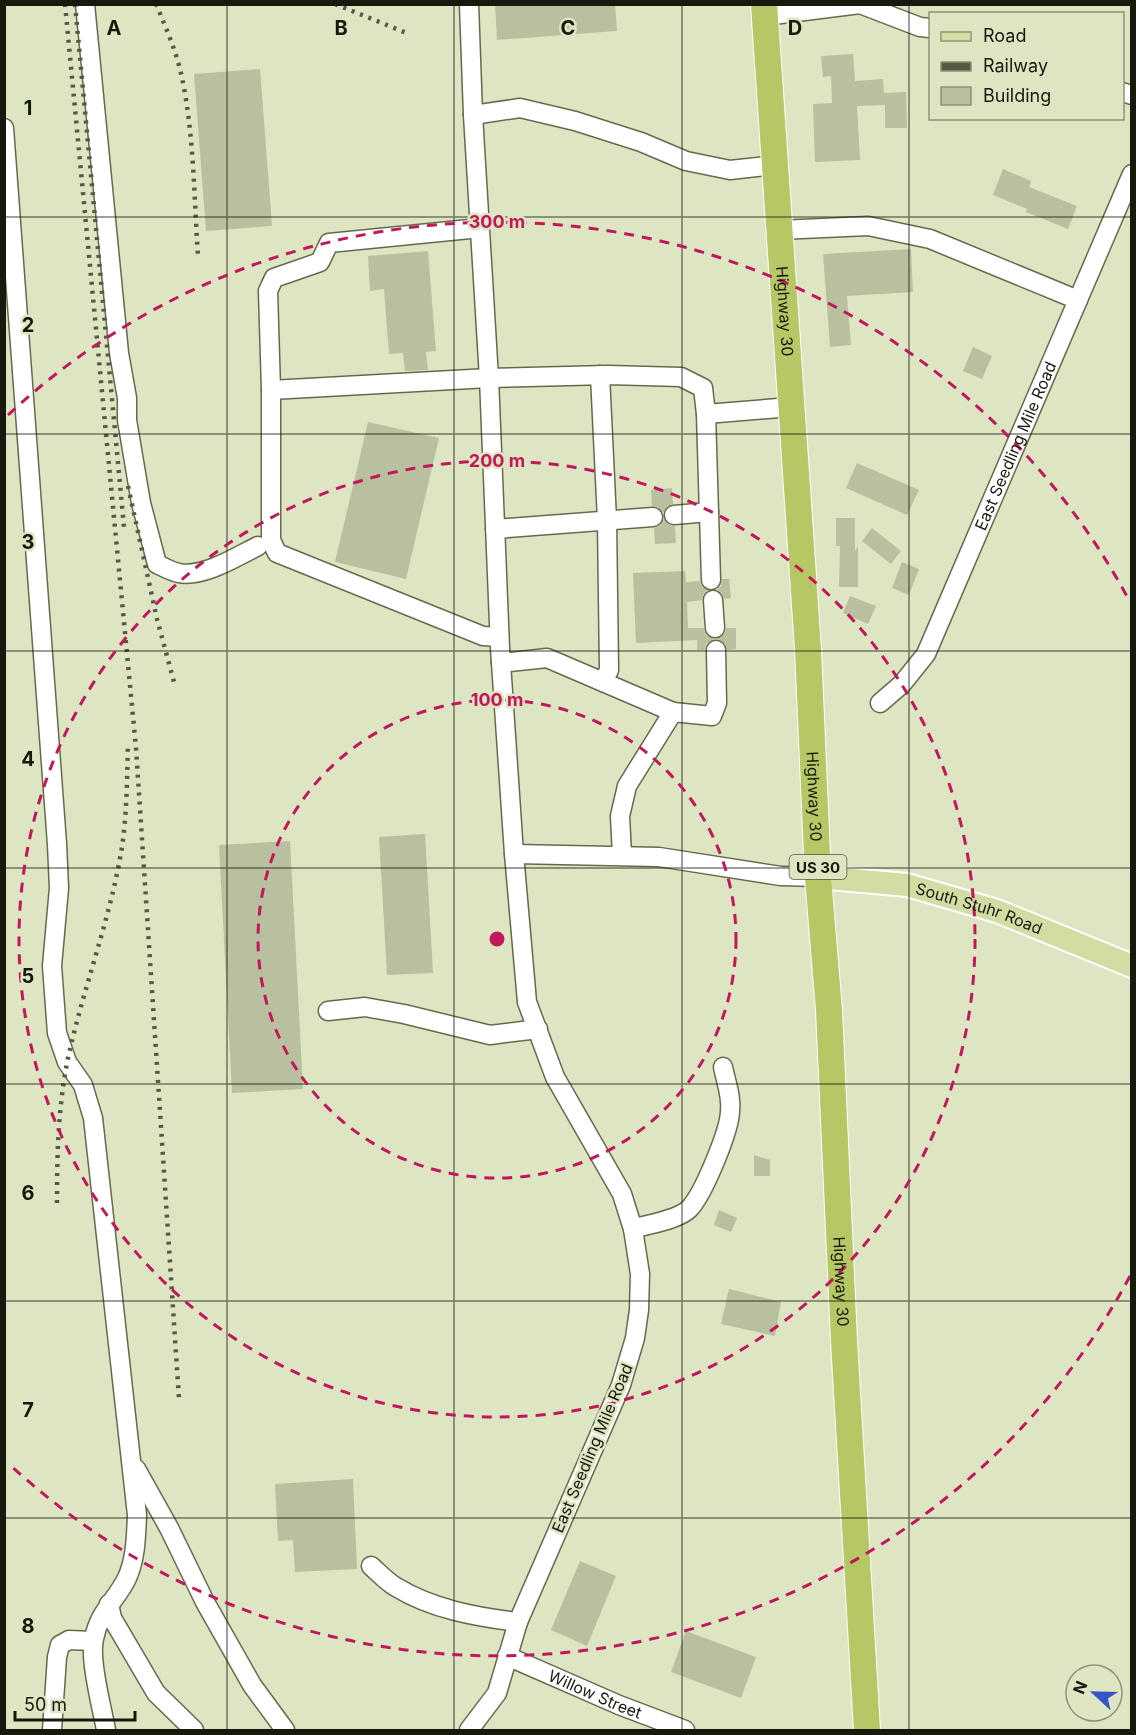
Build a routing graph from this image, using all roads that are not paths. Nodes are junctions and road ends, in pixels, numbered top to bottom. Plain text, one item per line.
1 (85, 4) edge
2 (469, 4) edge
3 (860, 4) edge
4 (764, 10) edge
5 (929, 28) edge
6 (473, 115) junction
7 (4, 128) edge
8 (775, 165) junction
9 (1131, 174) edge
10 (480, 228) junction
11 (779, 230) junction
12 (1078, 300) junction
13 (600, 375) junction
14 (489, 378) junction
15 (271, 390) junction
16 (791, 407) junction
17 (706, 414) junction
18 (709, 512) junction
19 (674, 515) dead end
20 (653, 517) dead end
21 (607, 520) junction
22 (495, 529) junction
23 (258, 546) dead end
24 (711, 580) dead end
25 (713, 600) dead end
26 (715, 628) dead end
27 (499, 637) junction
28 (716, 650) dead end
29 (501, 663) junction
30 (603, 682) junction
31 (880, 704) dead end
32 (673, 712) junction
33 (514, 854) junction
34 (622, 855) junction
35 (818, 877) junction
36 (1131, 966) edge
37 (328, 1011) dead end
38 (538, 1029) junction
39 (723, 1067) dead end
40 (633, 1229) junction
41 (133, 1462) junction
42 (371, 1566) dead end
43 (109, 1604) junction
44 (518, 1622) junction
45 (93, 1641) junction
46 (507, 1656) junction
47 (52, 1731) edge
48 (106, 1731) edge
49 (194, 1731) edge
50 (285, 1731) edge
51 (469, 1731) edge
52 (685, 1731) edge
53 (867, 1731) edge

1 - 23 street
2 - 6 street, East Seedling Mile Road
3 - 4 street
3 - 5 street
4 - 8 highway, Highway 30 / US 30
6 - 8 street
6 - 10 street, East Seedling Mile Road
7 - 41 street
8 - 11 highway, Highway 30 / US 30
9 - 12 street, East Seedling Mile Road
10 - 14 street, East Seedling Mile Road
10 - 15 street
11 - 12 street
11 - 16 highway, Highway 30 / US 30
12 - 31 street, East Seedling Mile Road
13 - 14 street
13 - 17 street
13 - 21 street
14 - 15 street
14 - 22 street, East Seedling Mile Road
15 - 27 street
16 - 17 street
16 - 35 highway, Highway 30 / US 30
17 - 18 street
18 - 19 street
18 - 24 street
20 - 21 street
21 - 22 street
21 - 30 street
22 - 27 street, East Seedling Mile Road
25 - 26 street
27 - 29 street, East Seedling Mile Road
28 - 32 street
29 - 30 street
29 - 33 street, East Seedling Mile Road
30 - 32 street
32 - 34 street
33 - 34 street
33 - 38 street, East Seedling Mile Road
34 - 35 street
35 - 36 main road, South Stuhr Road
35 - 53 highway, Highway 30 / US 30
37 - 38 street
38 - 40 street, East Seedling Mile Road
39 - 40 street
40 - 44 street, East Seedling Mile Road
41 - 43 street
41 - 50 street
42 - 44 street
43 - 45 street
43 - 49 street
44 - 46 street, East Seedling Mile Road
45 - 47 street
45 - 48 street
46 - 51 street, East Seedling Mile Road
46 - 52 street, Willow Street

